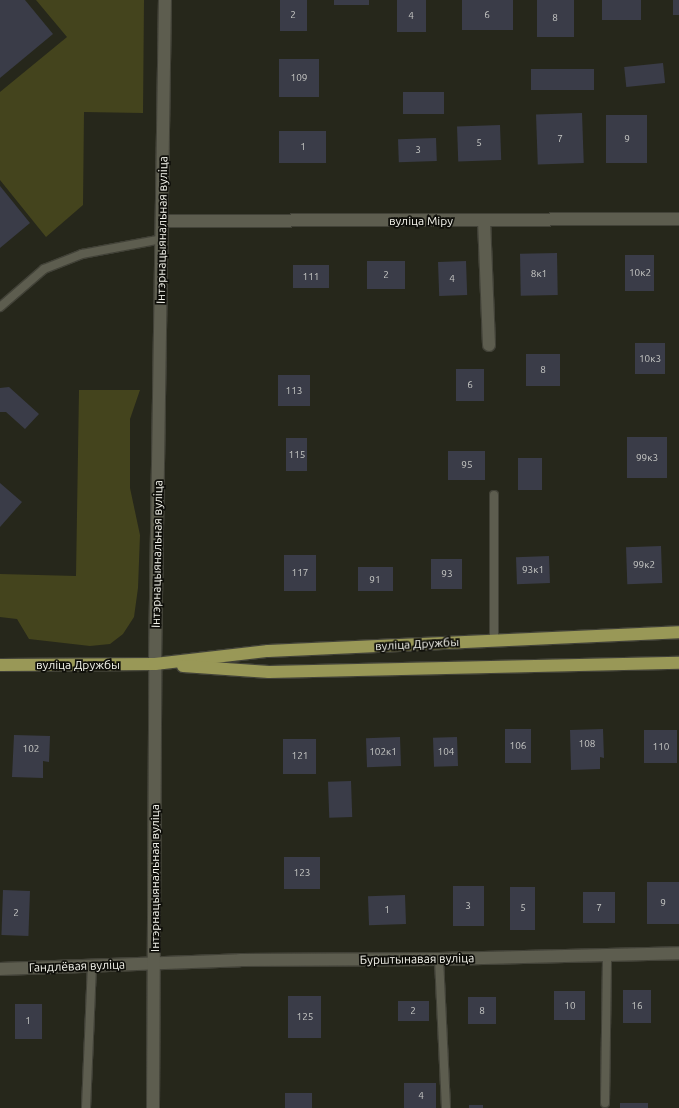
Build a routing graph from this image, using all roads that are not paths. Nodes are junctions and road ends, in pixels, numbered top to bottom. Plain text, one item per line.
1 (165, 0) edge
2 (679, 219) edge
3 (484, 220) junction
4 (163, 221) junction
5 (162, 239) junction
6 (0, 307) edge
7 (488, 345) dead end
8 (494, 495) dead end
9 (679, 632) edge
10 (494, 640) junction
11 (679, 663) edge
12 (155, 664) junction
13 (0, 665) edge
14 (679, 953) edge
15 (607, 954) junction
16 (439, 959) junction
17 (155, 963) junction
18 (92, 966) junction
19 (0, 969) edge
20 (604, 1103) dead end
21 (86, 1108) edge
22 (153, 1108) edge
23 (446, 1108) edge

1 - 4 street, Інтэрнацыянальная вуліца
2 - 3 street, вуліца Міру
3 - 4 street, вуліца Міру
3 - 7 street
4 - 5 street, Інтэрнацыянальная вуліца
5 - 6 lane
5 - 12 street, Інтэрнацыянальная вуліца
8 - 10 lane
9 - 10 main road, вуліца Дружбы
10 - 12 main road, вуліца Дружбы
11 - 12 main road, вуліца Дружбы
12 - 13 main road, вуліца Дружбы
12 - 17 street, Інтэрнацыянальная вуліца
14 - 15 street, Бурштынавая вуліца
15 - 16 street, Бурштынавая вуліца
15 - 20 lane
16 - 17 street, Бурштынавая вуліца
16 - 23 lane
17 - 18 street, Гандлёвая вуліца
17 - 22 street, Інтэрнацыянальная вуліца
18 - 19 street, Гандлёвая вуліца
18 - 21 lane

